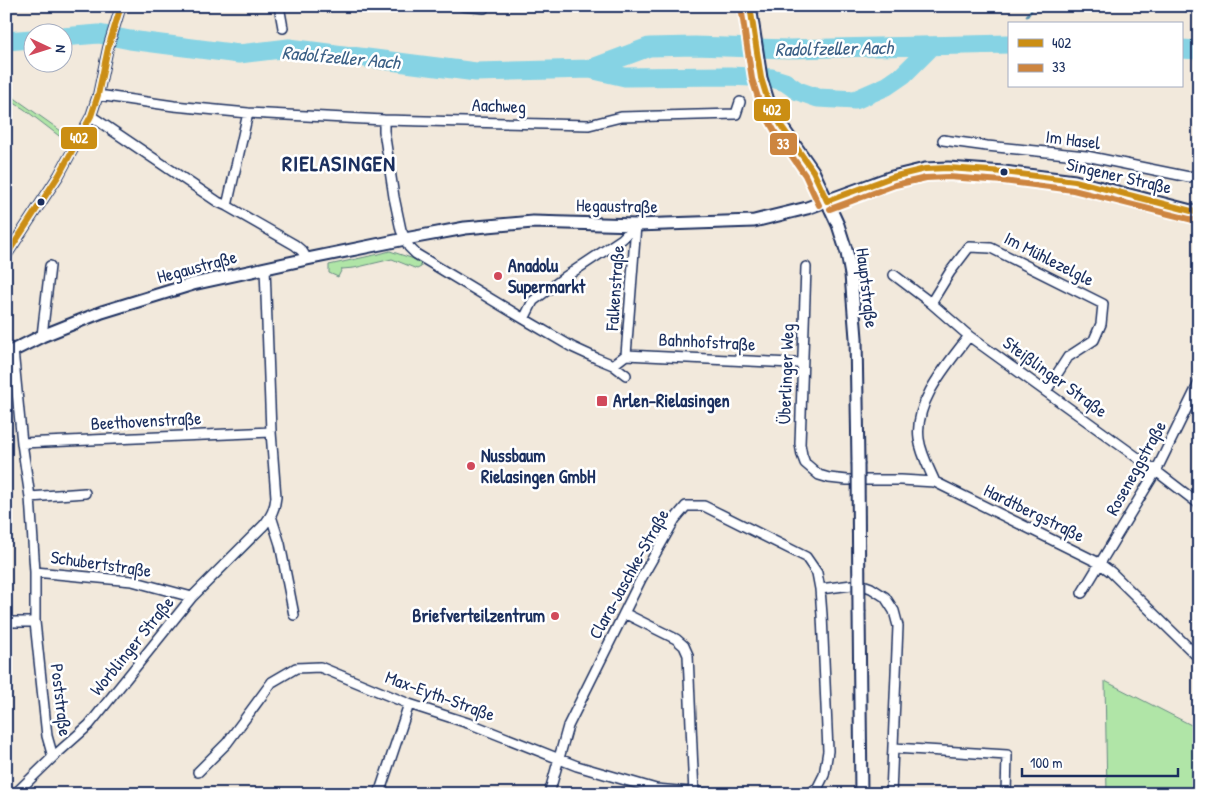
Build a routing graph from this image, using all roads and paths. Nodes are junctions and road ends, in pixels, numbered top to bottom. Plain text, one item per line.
1 (121, 6) edge
2 (279, 6) edge
3 (464, 6) edge
4 (484, 6) edge
5 (750, 6) edge
6 (282, 28) dead end
7 (98, 96) junction
8 (740, 102) dead end
9 (248, 113) junction
10 (91, 116) junction
11 (384, 120) junction
12 (942, 140) dead end
13 (1199, 174) edge
14 (827, 201) junction
15 (227, 206) junction
16 (1199, 213) edge
17 (636, 225) junction
18 (405, 239) junction
19 (6, 256) edge
20 (306, 259) junction
21 (50, 266) dead end
22 (806, 267) dead end
23 (265, 268) junction
24 (894, 275) dead end
25 (931, 303) junction
26 (524, 319) junction
27 (42, 336) junction
28 (969, 336) junction
29 (10, 352) edge
30 (626, 355) junction
31 (802, 362) junction
32 (613, 364) junction
33 (626, 375) dead end
34 (1199, 383) edge
35 (1046, 391) junction
36 (271, 432) junction
37 (22, 443) junction
38 (1156, 470) junction
39 (819, 475) joint
40 (935, 482) junction
41 (85, 493) dead end
42 (30, 497) junction
43 (1199, 504) edge
44 (272, 516) junction
45 (1099, 563) junction
46 (35, 572) junction
47 (820, 589) junction
48 (1082, 593) dead end
49 (192, 597) junction
50 (624, 613) junction
51 (294, 615) dead end
52 (6, 622) edge
53 (35, 622) junction
54 (1199, 658) edge
55 (409, 704) junction
56 (894, 748) junction
57 (53, 757) junction
58 (558, 758) junction
59 (198, 772) dead end
60 (694, 793) edge
61 (15, 794) edge
62 (380, 794) edge
63 (549, 794) edge
64 (712, 794) edge
65 (809, 794) edge
66 (861, 794) edge
67 (891, 794) edge
68 (1006, 794) edge

1 - 7 street
2 - 6 street
3 - 4 street
5 - 14 main road, Hauptstraße
7 - 9 street, Aachweg
7 - 10 street
8 - 11 street, Aachweg
9 - 11 street, Aachweg
9 - 15 street
10 - 15 street
10 - 19 street
11 - 18 street
12 - 13 street, Im Hasel
14 - 16 main road, Singener Straße
14 - 17 main road, Hegaustraße
14 - 66 main road, Hauptstraße, bridge
15 - 20 street
17 - 18 main road, Hegaustraße
17 - 26 street
17 - 30 street, Falkenstraße
18 - 20 main road, Hegaustraße
18 - 26 street
20 - 23 main road, Hegaustraße
21 - 27 street
22 - 31 street, Überlinger Weg
23 - 27 main road, Hegaustraße
23 - 36 street
24 - 25 street, Steißlinger Straße
25 - 28 street, Steißlinger Straße
25 - 35 street, Im Mühlezelgle
26 - 32 street
27 - 29 main road, Hegaustraße
28 - 35 street, Steißlinger Straße
28 - 40 street
29 - 37 street, Poststraße
30 - 31 street, Bahnhofstraße
30 - 32 street
31 - 39 street, Überlinger Weg
32 - 33 street
34 - 38 street, Roseneggstraße
35 - 38 street, Steißlinger Straße
36 - 37 street, Beethovenstraße
36 - 44 street
37 - 42 street, Poststraße
38 - 43 street, Steißlinger Straße
38 - 45 street, Roseneggstraße
39 - 40 street, Hardtbergstraße
40 - 45 street, Hardtbergstraße
41 - 42 street
42 - 46 street, Poststraße
44 - 49 street, Worblinger Straße
44 - 51 street
45 - 48 street, Roseneggstraße
45 - 54 street, Hardtbergstraße
46 - 49 street, Schubertstraße
46 - 53 street, Poststraße
47 - 50 street, Clara-Jaschke-Straße
47 - 56 street
47 - 65 street
49 - 57 street, Worblinger Straße
50 - 58 street, Clara-Jaschke-Straße
50 - 60 street
52 - 53 street
53 - 57 street, Poststraße
55 - 58 street, Max-Eyth-Straße
55 - 59 street, Max-Eyth-Straße
55 - 62 street
56 - 67 street
56 - 68 street
57 - 61 street, Worblinger Straße
58 - 60 street, Max-Eyth-Straße
58 - 63 street, Clara-Jaschke-Straße
60 - 64 street, Max-Eyth-Straße

